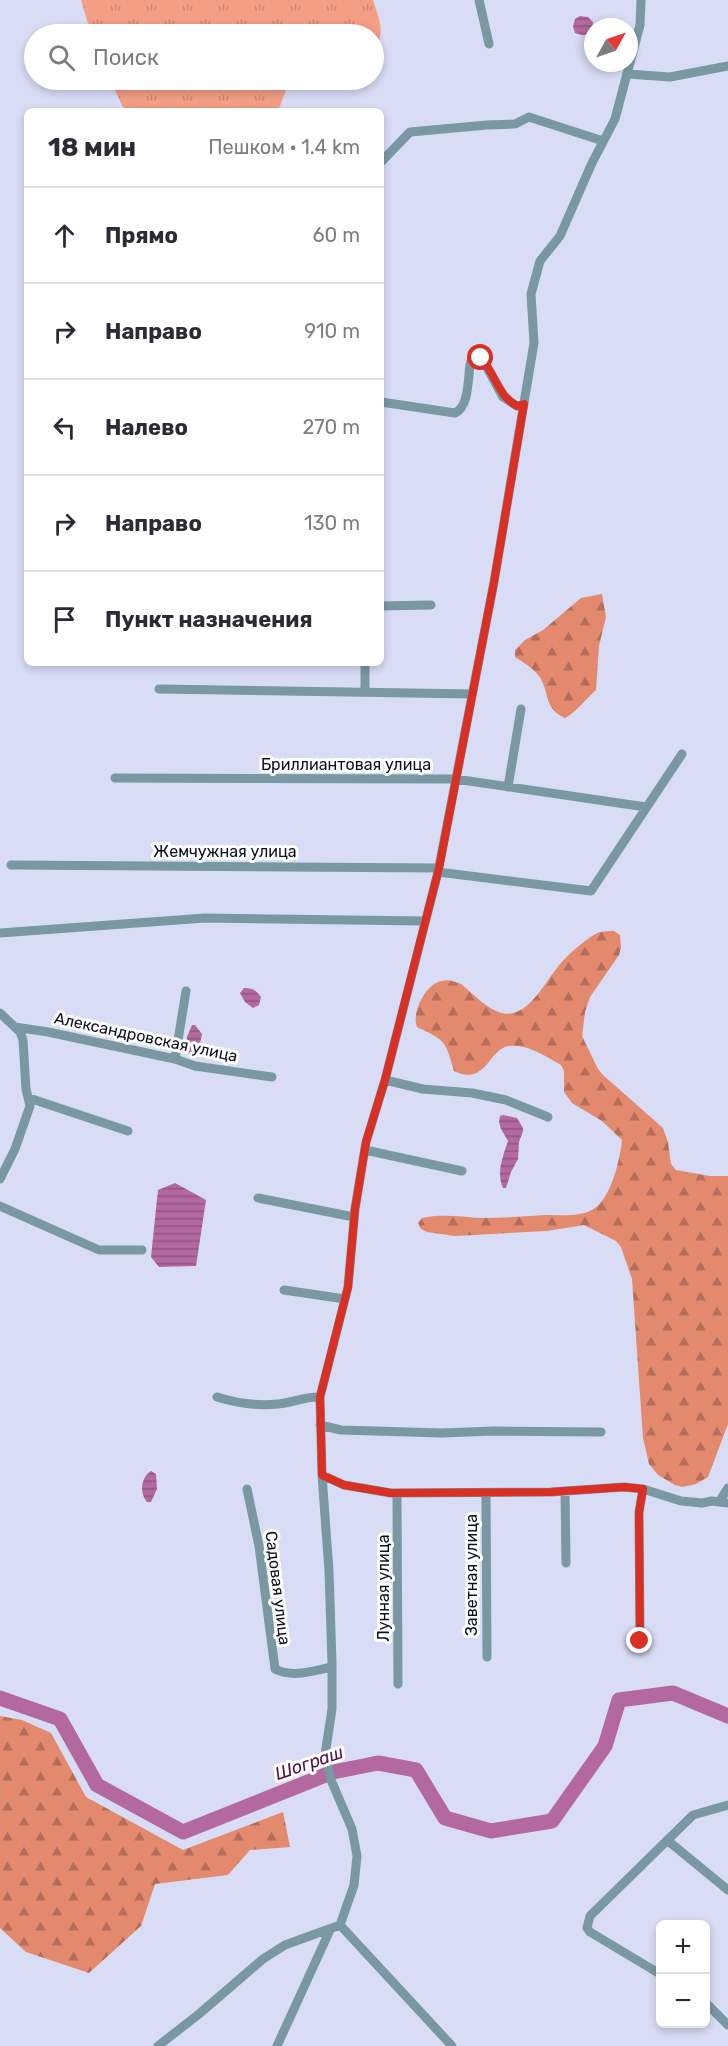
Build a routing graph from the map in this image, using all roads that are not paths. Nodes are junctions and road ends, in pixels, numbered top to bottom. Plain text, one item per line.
1 (479, 0) edge
2 (641, 0) edge
3 (489, 44) dead end
4 (727, 67) edge
5 (628, 74) junction
6 (603, 141) junction
7 (384, 159) edge
8 (384, 402) edge
9 (524, 404) junction
10 (431, 605) dead end
11 (384, 606) edge
12 (365, 666) edge
13 (159, 689) dead end
14 (365, 692) junction
15 (472, 694) junction
16 (521, 709) dead end
17 (682, 754) dead end
18 (115, 778) dead end
19 (455, 779) junction
20 (508, 787) junction
21 (646, 807) junction
22 (11, 865) dead end
23 (439, 870) junction
24 (425, 921) junction
25 (0, 933) edge
26 (186, 991) dead end
27 (0, 1012) edge
28 (15, 1027) junction
29 (175, 1059) junction
30 (272, 1077) dead end
31 (385, 1080) junction
32 (29, 1098) junction
33 (549, 1117) dead end
34 (129, 1131) dead end
35 (365, 1150) junction
36 (462, 1172) dead end
37 (0, 1179) edge
38 (258, 1198) dead end
39 (0, 1206) edge
40 (354, 1217) junction
41 (142, 1250) dead end
42 (284, 1290) dead end
43 (345, 1299) junction
44 (217, 1397) dead end
45 (320, 1397) junction
46 (320, 1425) junction
47 (602, 1432) dead end
48 (322, 1475) junction
49 (728, 1488) edge
50 (247, 1489) dead end
51 (643, 1489) junction
52 (565, 1491) junction
53 (397, 1493) junction
54 (486, 1493) junction
55 (723, 1502) edge
56 (567, 1563) dead end
57 (640, 1641) dead end
58 (487, 1658) dead end
59 (332, 1667) junction
60 (398, 1684) dead end
61 (728, 1805) edge
62 (667, 1840) junction
63 (728, 1890) edge
64 (340, 1925) junction
65 (330, 1930) junction
66 (656, 1972) edge
67 (710, 2008) edge
68 (728, 2025) edge
69 (158, 2046) edge
70 (277, 2046) edge
71 (452, 2046) edge

1 - 3 street
2 - 5 street
4 - 5 street
5 - 6 street
6 - 7 street
6 - 9 street
8 - 9 street
9 - 15 street
10 - 11 street
12 - 14 street
13 - 14 street
14 - 15 street
15 - 19 street
16 - 20 street
17 - 21 street, Жемчужная улица
18 - 19 street, Бриллиантовая улица
19 - 20 street, Бриллиантовая улица
19 - 23 street
20 - 21 street, Бриллиантовая улица
21 - 23 street, Жемчужная улица
22 - 23 street, Жемчужная улица
23 - 24 street
24 - 25 street
24 - 31 street
26 - 29 street
27 - 28 street
28 - 29 street, Александровская улица
28 - 32 street
29 - 30 street, Александровская улица
31 - 33 street
31 - 35 street
32 - 34 street
32 - 37 street
35 - 36 street
35 - 40 street
38 - 40 street
39 - 41 street
40 - 43 street
42 - 43 street
43 - 45 street
44 - 45 street
45 - 46 street
46 - 47 street
46 - 48 street
48 - 53 street
48 - 59 street
49 - 55 street
50 - 59 street, Садовая улица
51 - 52 street
51 - 55 street
51 - 57 street
52 - 54 street
52 - 56 street
53 - 54 street
53 - 60 street, Лунная улица
54 - 58 street, Заветная улица
59 - 64 street
61 - 62 street
62 - 63 street
62 - 66 street
64 - 65 street
64 - 71 street
65 - 69 street
65 - 70 street
67 - 68 street

